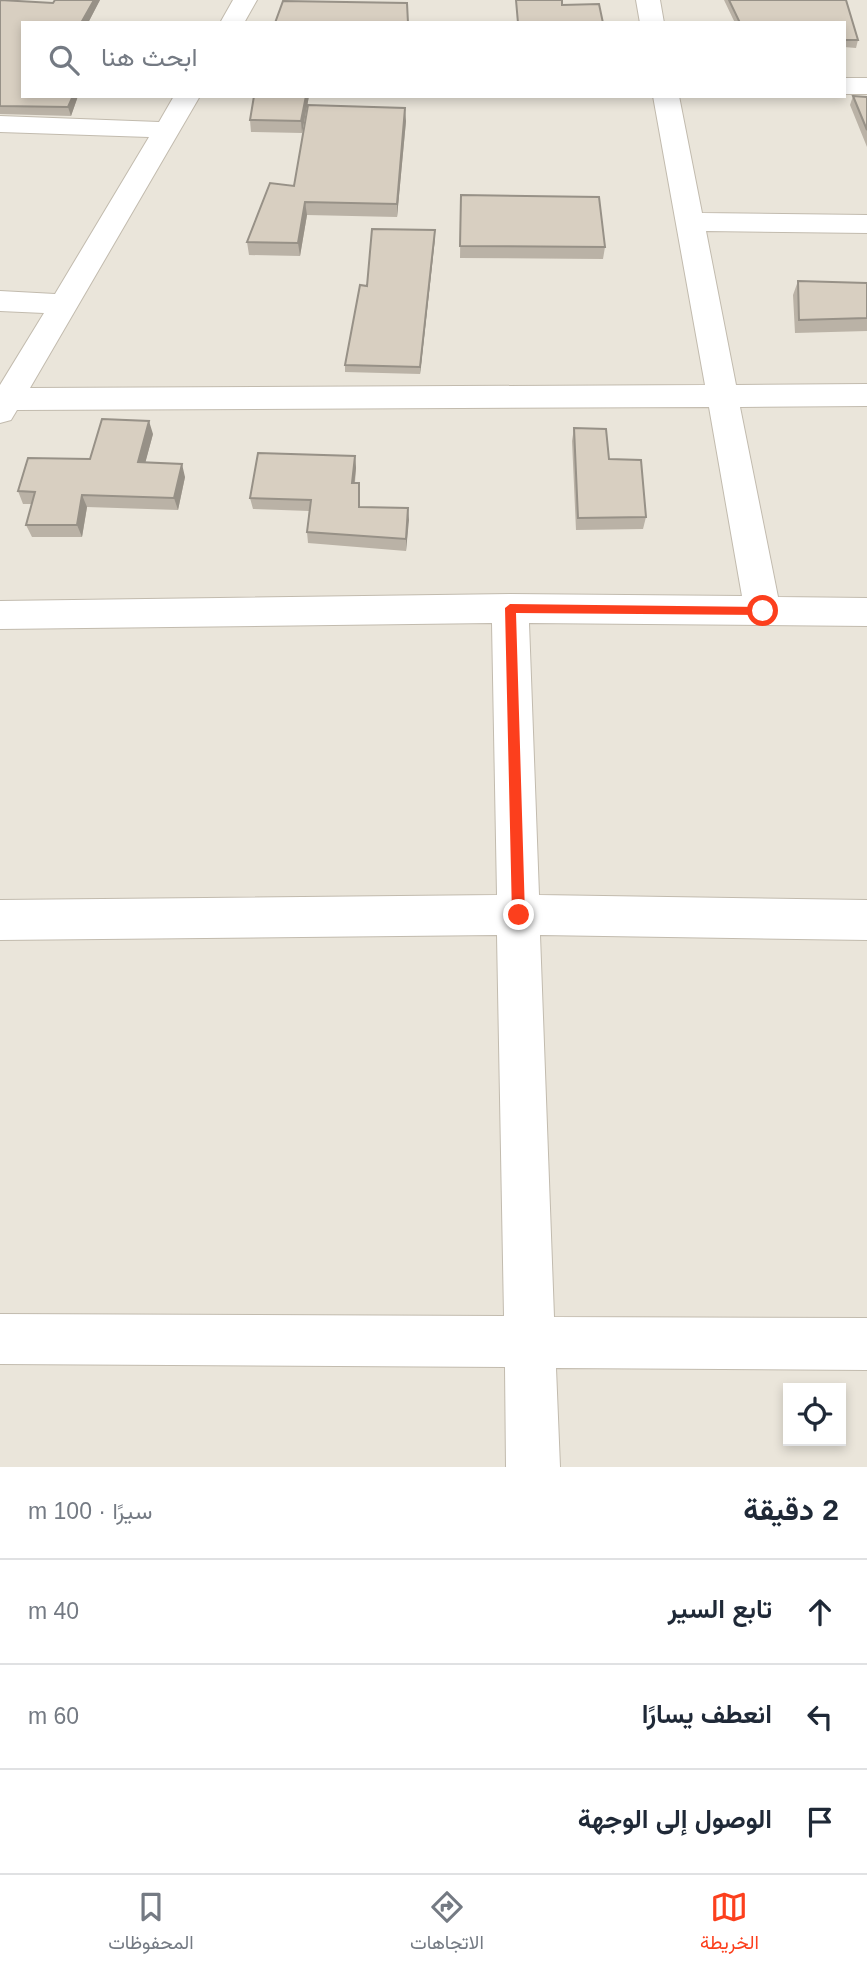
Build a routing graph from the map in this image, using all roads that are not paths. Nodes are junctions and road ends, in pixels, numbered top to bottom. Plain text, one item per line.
1 (246, 0) edge
2 (648, 0) edge
3 (233, 21) edge
4 (652, 21) edge
5 (846, 86) edge
6 (867, 86) edge
7 (186, 98) edge
8 (666, 98) edge
9 (0, 124) edge
10 (167, 130) junction
11 (690, 222) junction
12 (867, 224) edge
13 (0, 301) edge
14 (64, 304) junction
15 (722, 394) junction
16 (867, 395) edge
17 (4, 405) edge
18 (510, 608) junction
19 (763, 611) junction
20 (867, 612) edge
21 (0, 615) edge
22 (519, 915) junction
23 (0, 920) edge
24 (867, 920) edge
25 (0, 1339) edge
26 (530, 1343) junction
27 (867, 1344) edge
28 (533, 1467) edge

1 - 3 street
2 - 4 street
5 - 6 street
7 - 10 street
8 - 11 street
9 - 10 street
10 - 14 street
11 - 12 street
11 - 15 street
13 - 14 street
14 - 17 street
15 - 16 street
15 - 17 street
15 - 19 street
18 - 19 street
18 - 21 street
18 - 22 street
19 - 20 street
22 - 23 street
22 - 24 street
22 - 26 street
25 - 26 street
26 - 27 street
26 - 28 street

